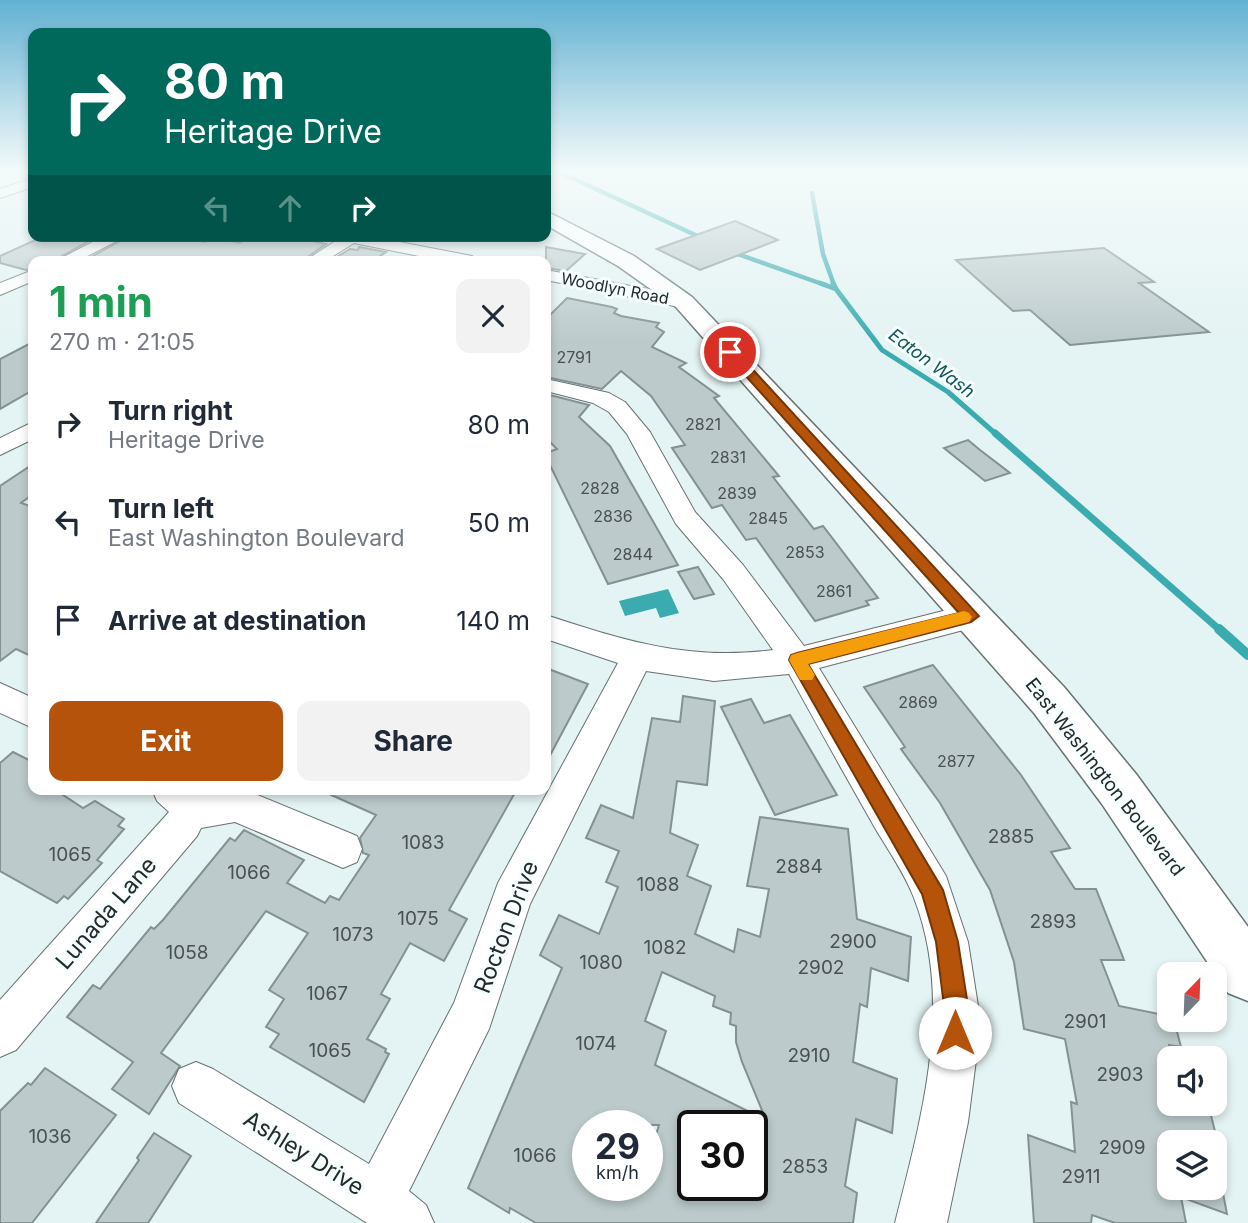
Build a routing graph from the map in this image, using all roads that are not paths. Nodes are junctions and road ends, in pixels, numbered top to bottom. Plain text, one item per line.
1 (564, 227) edge
2 (105, 242) edge
3 (339, 242) edge
4 (372, 242) edge
5 (75, 256) edge
6 (320, 256) edge
7 (446, 256) edge
8 (626, 261) junction
9 (551, 276) edge
10 (28, 277) edge
11 (583, 281) junction
12 (0, 290) edge
13 (684, 302) junction
14 (551, 386) edge
15 (28, 432) edge
16 (0, 448) edge
17 (971, 616) junction
18 (551, 629) edge
19 (637, 657) junction
20 (797, 660) junction
21 (0, 697) edge
22 (28, 711) edge
23 (179, 801) edge
24 (342, 849) dead end
25 (1248, 973) edge
26 (0, 1034) edge
27 (197, 1086) dead end
28 (393, 1211) edge
29 (921, 1223) edge

1 - 8 main road, East Washington Boulevard
2 - 5 street
3 - 6 street
4 - 7 street
8 - 11 street
8 - 13 main road, East Washington Boulevard
9 - 11 street, Woodlyn Road
10 - 12 street
11 - 13 street, Woodlyn Road
13 - 17 main road, East Washington Boulevard
14 - 20 street
15 - 16 street
17 - 20 street
17 - 25 main road, East Washington Boulevard
18 - 19 street
19 - 20 street
19 - 28 street, Rocton Drive
20 - 29 street
21 - 22 street
23 - 24 street
23 - 26 street, Lunada Lane
27 - 28 street, Ashley Drive

